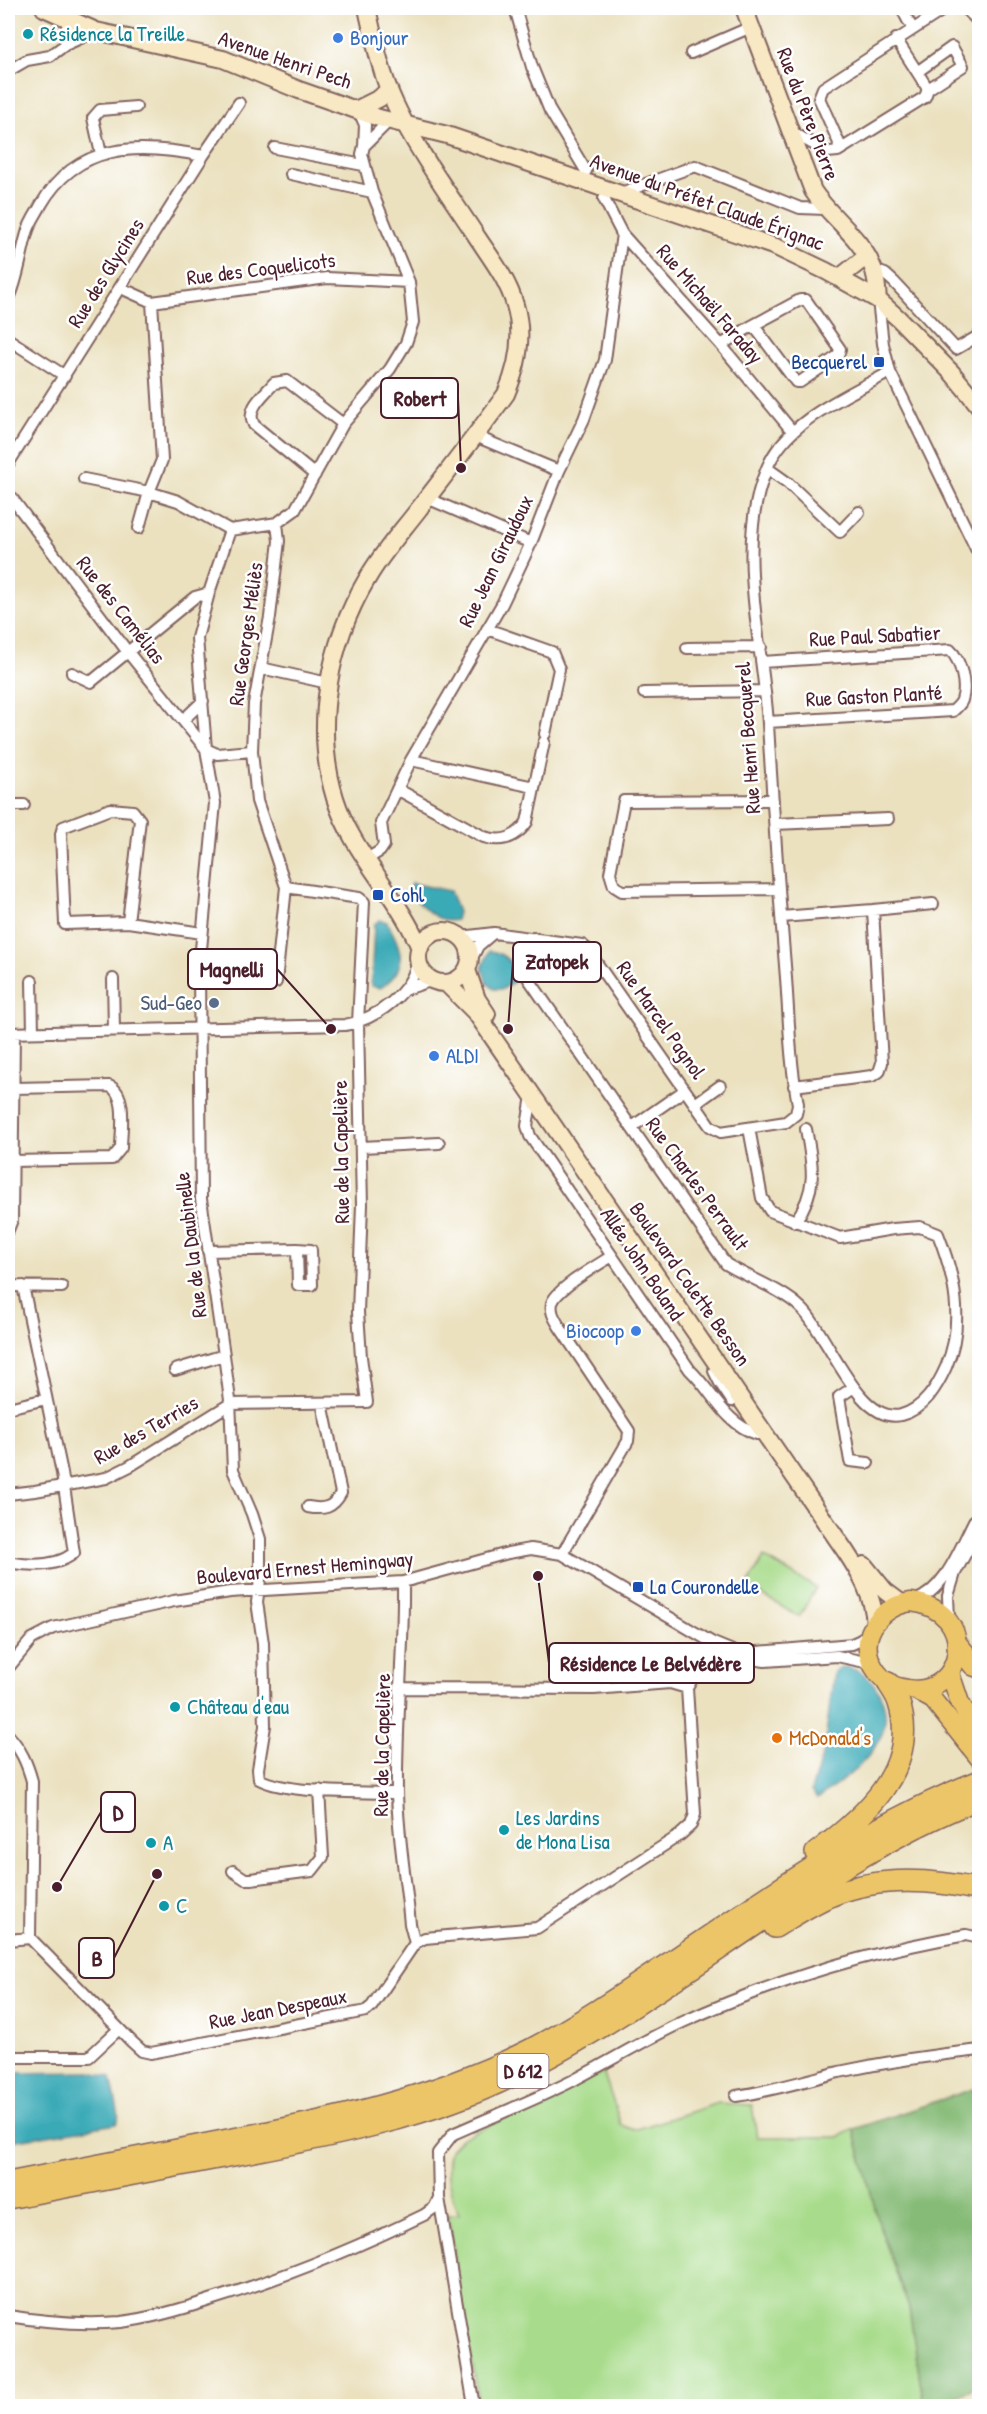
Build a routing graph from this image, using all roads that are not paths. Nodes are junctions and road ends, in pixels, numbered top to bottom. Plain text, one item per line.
1 (44, 8) edge
2 (367, 8) edge
3 (515, 8) edge
4 (744, 8) edge
5 (909, 8) edge
6 (946, 8) edge
7 (965, 8) edge
8 (68, 20) junction
9 (980, 23) edge
10 (751, 27) junction
11 (912, 28) junction
12 (96, 31) junction
13 (896, 39) junction
14 (65, 45) junction
15 (691, 53) dead end
16 (8, 71) edge
17 (917, 72) junction
18 (928, 89) junction
19 (392, 97) junction
20 (238, 103) dead end
21 (136, 107) dead end
22 (358, 109) junction
23 (389, 121) junction
24 (408, 127) junction
25 (790, 130) junction
26 (447, 135) junction
27 (364, 146) junction
28 (275, 148) dead end
29 (838, 151) junction
30 (101, 154) junction
31 (203, 156) junction
32 (429, 163) junction
33 (363, 165) junction
34 (586, 171) dead end
35 (291, 174) dead end
36 (372, 192) junction
37 (620, 194) junction
38 (604, 199) dead end
39 (825, 208) junction
40 (622, 234) junction
41 (636, 247) junction
42 (618, 257) junction
43 (870, 263) junction
44 (839, 279) junction
45 (409, 282) junction
46 (121, 288) junction
47 (8, 300) edge
48 (878, 300) junction
49 (152, 302) junction
50 (750, 327) junction
51 (980, 335) edge
52 (8, 339) edge
53 (721, 345) junction
54 (890, 372) junction
55 (65, 376) junction
56 (980, 407) edge
57 (344, 424) junction
58 (793, 432) junction
59 (476, 436) junction
60 (8, 464) edge
61 (767, 468) junction
62 (559, 471) junction
63 (315, 475) junction
64 (84, 479) dead end
65 (149, 492) junction
66 (8, 493) edge
67 (427, 498) junction
68 (859, 512) dead end
69 (277, 522) junction
70 (139, 528) dead end
71 (230, 530) junction
72 (531, 543) junction
73 (979, 553) edge
74 (209, 593) junction
75 (487, 629) junction
76 (761, 647) junction
77 (687, 648) dead end
78 (127, 651) junction
79 (762, 662) junction
80 (261, 668) junction
81 (72, 672) dead end
82 (328, 683) junction
83 (964, 687) joint
84 (765, 691) junction
85 (644, 693) dead end
86 (203, 701) junction
87 (183, 720) junction
88 (768, 722) junction
89 (206, 749) junction
90 (252, 751) junction
91 (411, 760) junction
92 (534, 787) junction
93 (397, 789) junction
94 (773, 800) junction
95 (8, 805) edge
96 (24, 805) dead end
97 (888, 819) dead end
98 (775, 824) junction
99 (367, 859) junction
100 (286, 887) junction
101 (778, 889) junction
102 (396, 902) junction
103 (933, 904) dead end
104 (873, 910) junction
105 (781, 917) junction
106 (128, 922) junction
107 (202, 933) junction
108 (434, 933) junction
109 (494, 933) junction
110 (461, 937) junction
111 (534, 938) junction
112 (419, 954) junction
113 (469, 966) junction
114 (113, 979) dead end
115 (32, 981) dead end
116 (276, 982) dead end
117 (442, 983) junction
118 (404, 990) junction
119 (358, 1023) junction
120 (200, 1028) junction
121 (114, 1030) junction
122 (33, 1032) junction
123 (11, 1033) edge
124 (12, 1084) edge
125 (720, 1086) dead end
126 (794, 1086) junction
127 (685, 1090) junction
128 (532, 1096) junction
129 (695, 1104) junction
130 (10, 1127) edge
131 (632, 1127) junction
132 (749, 1128) junction
133 (806, 1129) dead end
134 (440, 1143) dead end
135 (362, 1147) junction
136 (13, 1161) junction
137 (795, 1222) junction
138 (8, 1230) edge
139 (297, 1249) dead end
140 (208, 1251) junction
141 (612, 1256) junction
142 (8, 1286) edge
143 (23, 1286) junction
144 (62, 1287) dead end
145 (224, 1355) junction
146 (711, 1356) junction
147 (175, 1370) dead end
148 (703, 1382) junction
149 (720, 1383) junction
150 (854, 1387) junction
151 (46, 1399) junction
152 (322, 1403) junction
153 (230, 1404) junction
154 (8, 1408) edge
155 (763, 1437) junction
156 (868, 1463) dead end
157 (63, 1486) junction
158 (8, 1494) edge
159 (308, 1507) dead end
160 (980, 1516) edge
161 (980, 1527) edge
162 (562, 1554) junction
163 (13, 1563) dead end
164 (403, 1582) junction
165 (258, 1590) junction
166 (906, 1603) junction
167 (949, 1620) junction
168 (873, 1626) junction
169 (713, 1643) junction
170 (958, 1646) junction
171 (740, 1654) junction
172 (873, 1666) junction
173 (980, 1667) edge
174 (8, 1668) edge
175 (950, 1674) junction
176 (888, 1683) junction
177 (402, 1688) junction
178 (687, 1688) junction
179 (917, 1691) junction
180 (8, 1735) edge
181 (978, 1749) edge
182 (980, 1781) edge
183 (319, 1790) junction
184 (397, 1793) junction
185 (980, 1798) edge
186 (232, 1871) dead end
187 (980, 1890) edge
188 (30, 1938) junction
189 (8, 1940) edge
190 (980, 1942) edge
191 (415, 1943) junction
192 (119, 2029) junction
193 (555, 2036) junction
194 (980, 2050) edge
195 (8, 2057) edge
196 (735, 2096) dead end
197 (158, 2169) junction
198 (8, 2183) edge
199 (8, 2198) edge
200 (439, 2198) junction
201 (8, 2316) edge
202 (474, 2406) edge

1 - 8 main road, Avenue Henri Pech
2 - 19 main road
3 - 34 street
4 - 10 main road, Rue du Père Pierre
5 - 11 street
6 - 11 street
7 - 9 street
8 - 12 main road, Avenue Henri Pech
8 - 14 street
10 - 15 street
10 - 25 main road, Rue du Père Pierre
11 - 13 street
12 - 14 street
12 - 22 main road, Avenue Henri Pech
13 - 17 street
13 - 29 street
14 - 16 street
17 - 18 street
17 - 18 street
18 - 29 street
19 - 22 main road
19 - 23 main road
19 - 24 main road
20 - 31 street, Rue des Glycines
21 - 30 street
22 - 23 main road, Avenue Henri Pech
22 - 27 street
23 - 24 main road, Avenue Henri Pech
23 - 27 street
24 - 26 main road, Avenue du Préfet Claude Érignac
24 - 32 main road
25 - 29 street
25 - 39 main road, Rue du Père Pierre
26 - 32 main road
26 - 37 main road, Avenue du Préfet Claude Érignac
27 - 33 street
28 - 33 street
30 - 31 street
30 - 47 street
31 - 46 street, Rue des Glycines
32 - 59 main road
33 - 36 street
35 - 36 street
36 - 45 street
37 - 39 street
37 - 44 main road, Avenue du Préfet Claude Érignac
38 - 40 street, Rue Michaël Faraday
39 - 43 main road, Rue du Père Pierre
40 - 41 street, Rue Michaël Faraday
40 - 42 street, Rue Jean Giraudoux
41 - 42 street
41 - 53 street, Rue Michaël Faraday
42 - 62 street, Rue Jean Giraudoux
43 - 44 main road
43 - 48 main road, Rue du Père Pierre
43 - 51 street
44 - 48 main road, Avenue du Préfet Claude Érignac
45 - 49 street, Rue des Coquelicots
45 - 57 street
46 - 49 street
46 - 55 street, Rue des Glycines
48 - 54 street
48 - 56 main road, Avenue du Préfet Claude Érignac
49 - 65 street
50 - 50 street
50 - 53 street
52 - 55 street
53 - 58 street, Rue Michaël Faraday
54 - 58 street, Rue Henri Becquerel
54 - 73 street
55 - 60 street, Rue des Glycines
57 - 63 street
57 - 63 street
58 - 61 street, Rue Henri Becquerel
59 - 62 street
59 - 67 main road
61 - 68 street
61 - 76 street, Rue Henri Becquerel
62 - 72 street, Rue Jean Giraudoux
63 - 69 street
64 - 65 street
65 - 70 street
65 - 71 street
66 - 78 street, Rue des Camélias
67 - 72 street
67 - 82 main road
69 - 71 street
69 - 80 street, Rue Georges Méliès
71 - 74 street, Rue de la Daubinelle
72 - 75 street, Rue Jean Giraudoux
74 - 78 street
74 - 86 street, Rue de la Daubinelle
75 - 91 street, Rue Jean Giraudoux
75 - 92 street
76 - 77 street
76 - 79 street, Rue Henri Becquerel
78 - 81 street
78 - 87 street, Rue des Camélias
79 - 83 street, Rue Paul Sabatier
79 - 84 street, Rue Henri Becquerel
80 - 82 street
80 - 90 street, Rue Georges Méliès
82 - 99 main road
83 - 88 street, Rue Gaston Planté
84 - 85 street
84 - 88 street, Rue Henri Becquerel
86 - 87 street
86 - 89 street, Rue de la Daubinelle
87 - 89 street, Rue des Camélias
88 - 94 street, Rue Henri Becquerel
89 - 90 street
89 - 107 street, Rue de la Daubinelle
90 - 100 street, Rue Georges Méliès
91 - 92 street
91 - 93 street, Rue Jean Giraudoux
92 - 93 street
93 - 99 street, Rue Jean Giraudoux
94 - 98 street, Rue Henri Becquerel
94 - 101 street
95 - 96 street
97 - 98 street
98 - 101 street, Rue Henri Becquerel
99 - 102 main road
100 - 116 street, Rue Georges Méliès
100 - 119 street, Rue de la Capelière
101 - 105 street, Rue Henri Becquerel
102 - 108 main road
102 - 112 main road
103 - 104 street
104 - 105 street
104 - 126 street
105 - 126 street, Rue Henri Becquerel
106 - 106 street
106 - 107 street
107 - 120 street, Rue de la Daubinelle
108 - 110 main road
108 - 112 main road
109 - 110 street, Rue Marcel Pagnol
109 - 111 street, Rue Marcel Pagnol
109 - 113 street
110 - 113 main road
111 - 127 street, Rue Marcel Pagnol
111 - 131 street, Rue Charles Perrault
112 - 117 main road
112 - 118 street
113 - 117 main road
113 - 166 main road, Boulevard Colette Besson
114 - 121 street
115 - 122 street
117 - 118 street
117 - 128 main road, Boulevard Colette Besson
118 - 119 street
119 - 120 street
119 - 135 street, Rue de la Capelière
120 - 121 street
120 - 140 street, Rue de la Daubinelle
121 - 122 street
122 - 123 street
123 - 124 street
124 - 130 street
124 - 136 street
125 - 129 street, Rue Marcel Pagnol
126 - 132 street, Rue Henri Becquerel
127 - 129 street, Rue Marcel Pagnol
127 - 131 street
128 - 141 street, Allée John Boland
128 - 146 main road, Boulevard Colette Besson
129 - 132 street, Rue Marcel Pagnol
130 - 136 street
131 - 150 street, Rue Charles Perrault
132 - 137 street
133 - 137 street
134 - 135 street
135 - 152 street, Rue de la Capelière
136 - 138 street
137 - 150 street, Rue Charles Perrault
139 - 140 street
140 - 145 street, Rue de la Daubinelle
141 - 148 street, Allée John Boland
141 - 162 street
142 - 143 street
143 - 144 street
143 - 151 street
145 - 147 street
145 - 153 street, Rue de la Daubinelle
146 - 149 street
146 - 155 main road, Boulevard Colette Besson
148 - 149 street
148 - 155 street, Allée John Boland
149 - 155 street
150 - 156 street
151 - 154 street
151 - 157 street
152 - 153 street
152 - 159 street
153 - 157 street, Rue des Terries
153 - 165 street, Rue de la Daubinelle
155 - 168 main road, Boulevard Colette Besson
157 - 158 street, Rue des Terries
157 - 163 street
160 - 166 street
161 - 167 street
162 - 164 street, Boulevard Ernest Hemingway
162 - 169 street, Boulevard Ernest Hemingway
164 - 165 street, Boulevard Ernest Hemingway
164 - 177 street, Rue de la Capelière
165 - 174 street, Boulevard Ernest Hemingway
165 - 183 street, Rue de la Daubinelle
166 - 167 main road
166 - 168 main road
167 - 170 main road
168 - 171 street, Boulevard Ernest Hemingway
168 - 172 main road
169 - 171 street, Boulevard Ernest Hemingway
169 - 178 street
170 - 173 highway
170 - 175 main road
171 - 172 street, Boulevard Ernest Hemingway
172 - 176 main road
175 - 179 main road
175 - 181 main road
176 - 179 main road
176 - 193 highway
177 - 178 street
177 - 184 street, Rue de la Capelière
178 - 191 street
179 - 181 main road
180 - 188 street
182 - 193 highway, D 612
183 - 184 street
183 - 186 street
184 - 191 street, Rue de la Capelière
185 - 197 highway, D 612
187 - 197 highway
188 - 189 street
188 - 192 street, Rue Jean Despeaux
190 - 200 street
191 - 192 street, Rue Jean Despeaux
192 - 195 street
193 - 198 highway, D 612
194 - 196 street
197 - 199 highway, D 612
200 - 201 street
200 - 202 street

